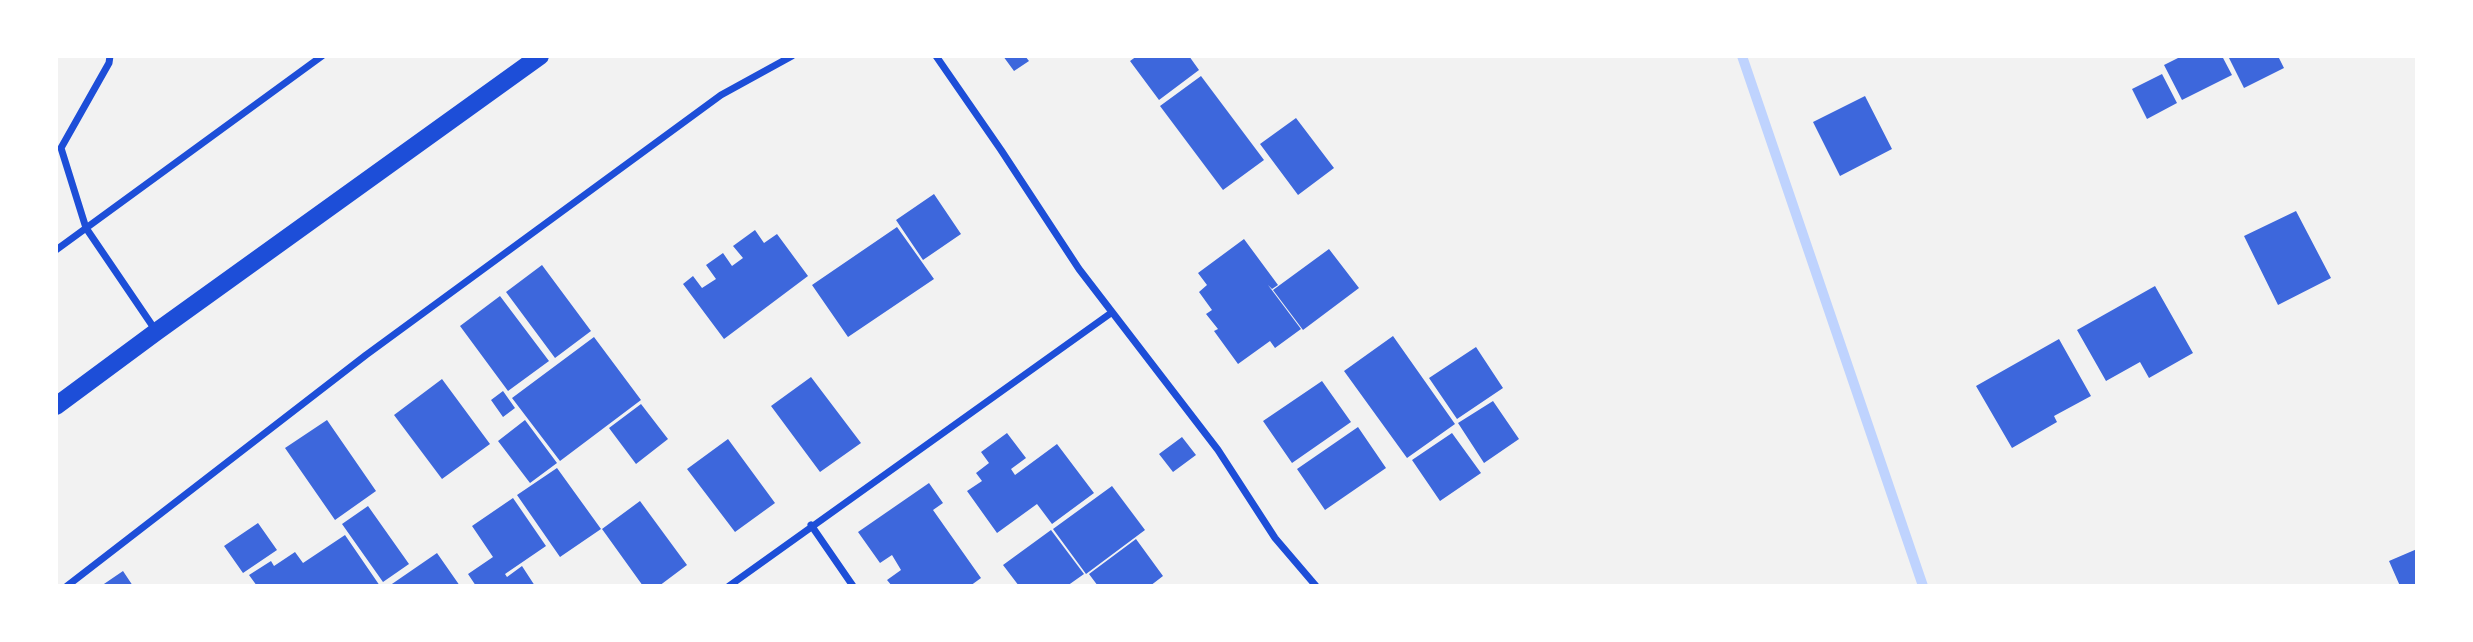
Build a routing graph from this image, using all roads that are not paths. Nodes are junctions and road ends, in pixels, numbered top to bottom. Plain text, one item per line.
1 (110, 56) edge
2 (322, 56) edge
3 (540, 56) edge
4 (792, 56) edge
5 (936, 56) edge
6 (86, 228) junction
7 (56, 250) edge
8 (1111, 313) junction
9 (156, 332) junction
10 (56, 406) edge
11 (811, 525) junction
12 (67, 586) edge
13 (729, 586) edge
14 (853, 586) edge
15 (1316, 586) edge

1 - 6 street
2 - 6 street
3 - 9 main road
4 - 12 street
5 - 8 street
6 - 7 street
6 - 9 street
8 - 11 street
8 - 15 street
9 - 10 main road
11 - 13 street
11 - 14 street

